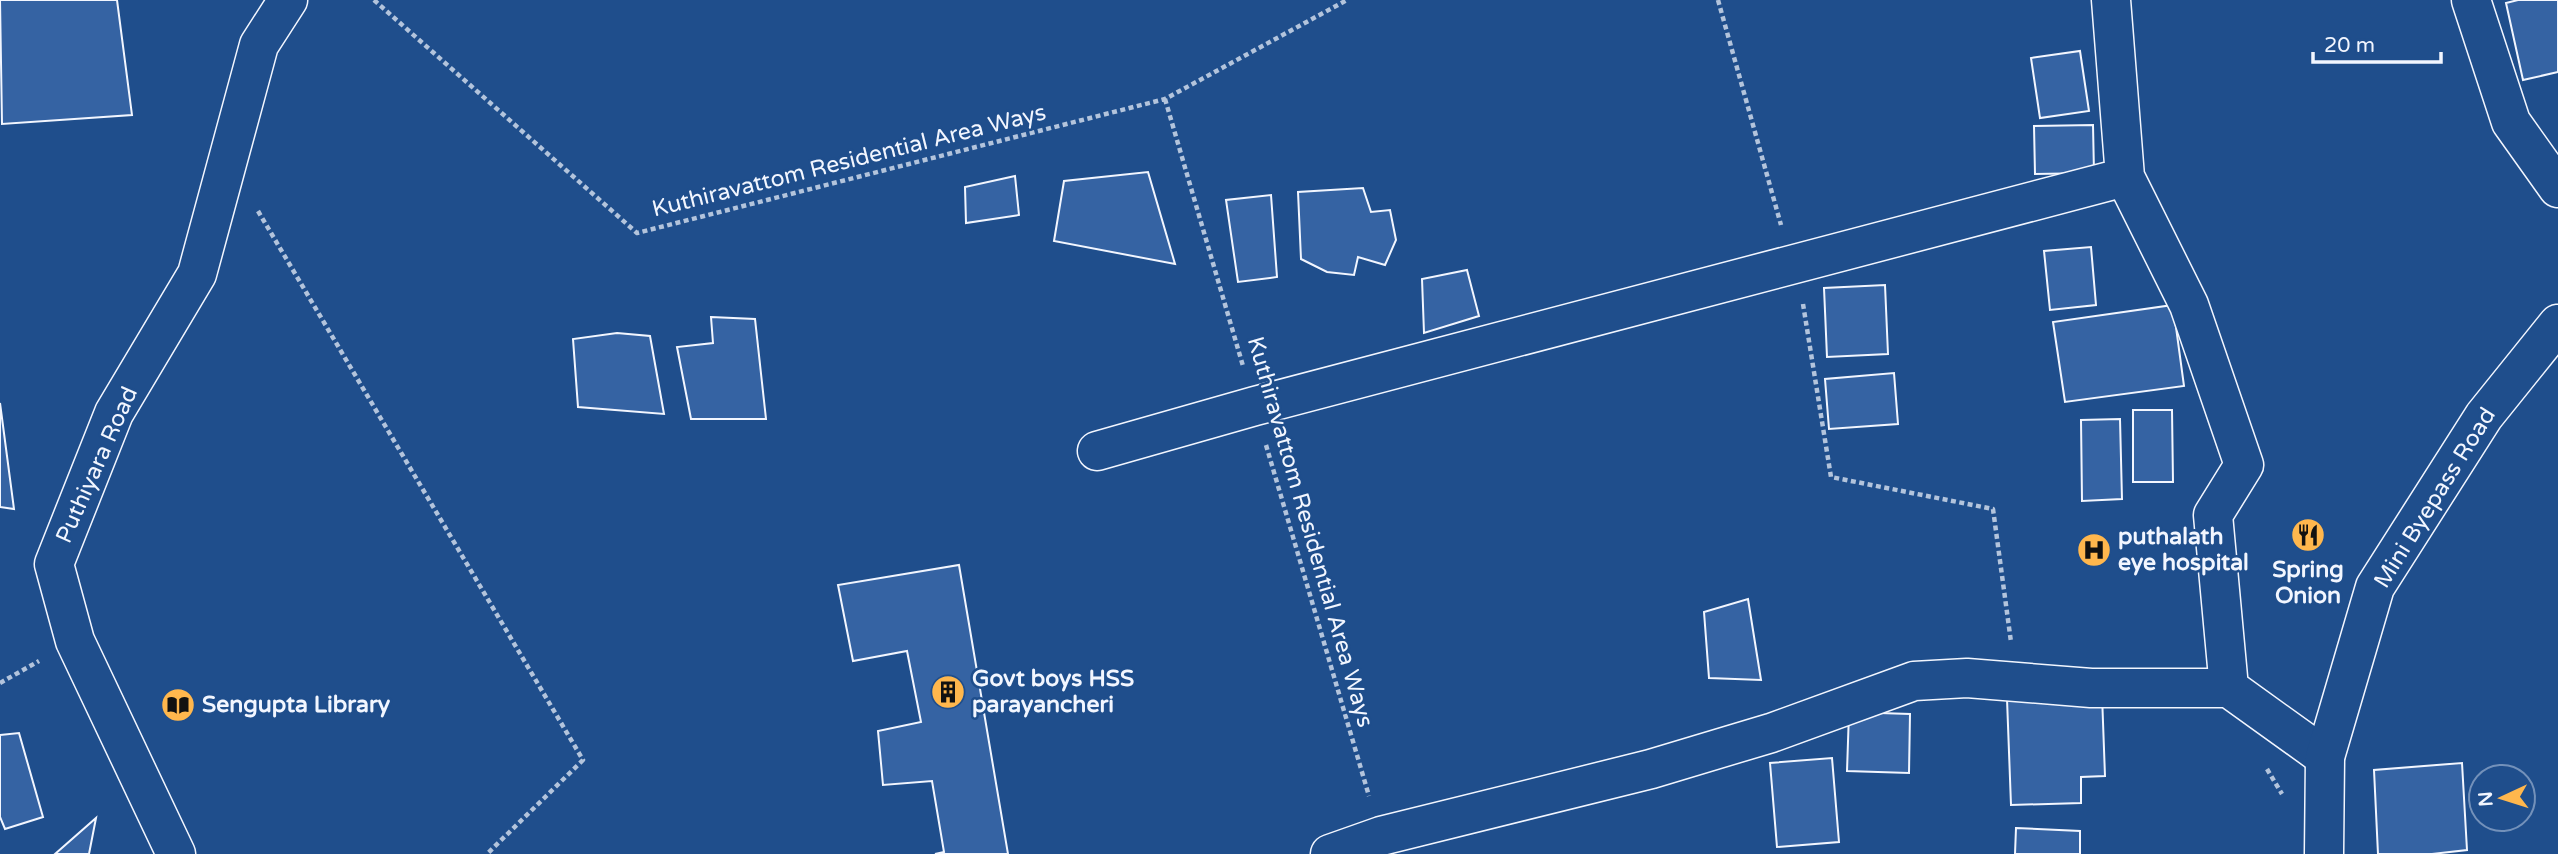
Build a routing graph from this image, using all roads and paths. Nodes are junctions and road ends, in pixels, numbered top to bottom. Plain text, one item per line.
1 (288, 0) edge
2 (374, 0) edge
3 (1347, 0) edge
4 (1718, 0) edge
5 (2111, 0) edge
6 (2471, 0) edge
7 (1165, 99) junction
8 (227, 161) junction
9 (2125, 177) junction
10 (2558, 188) edge
11 (1792, 265) junction
12 (2558, 324) edge
13 (1255, 407) junction
14 (1097, 450) dead end
15 (2012, 646) dead end
16 (2229, 688) junction
17 (2325, 757) junction
18 (2262, 761) dead end
19 (2286, 806) dead end
20 (1381, 836) junction
21 (176, 854) edge
22 (487, 854) edge
23 (1330, 854) edge
24 (2324, 854) edge

1 - 8 street, Puthiyara Road
2 - 7 path, Kuthiravattom Residential Area Ways
3 - 7 path, Kuthiravattom Residential Area Ways
4 - 11 path
5 - 9 street
6 - 10 street
7 - 13 path, Kuthiravattom Residential Area Ways
8 - 21 street, Puthiyara Road
8 - 22 path
9 - 11 street
9 - 16 street
11 - 13 street
11 - 15 path
12 - 17 street, Mini Byepass Road
13 - 14 street
13 - 20 path, Kuthiravattom Residential Area Ways
16 - 17 street
16 - 20 street
17 - 24 street, Mini Byepass Road
18 - 19 path
20 - 23 street

